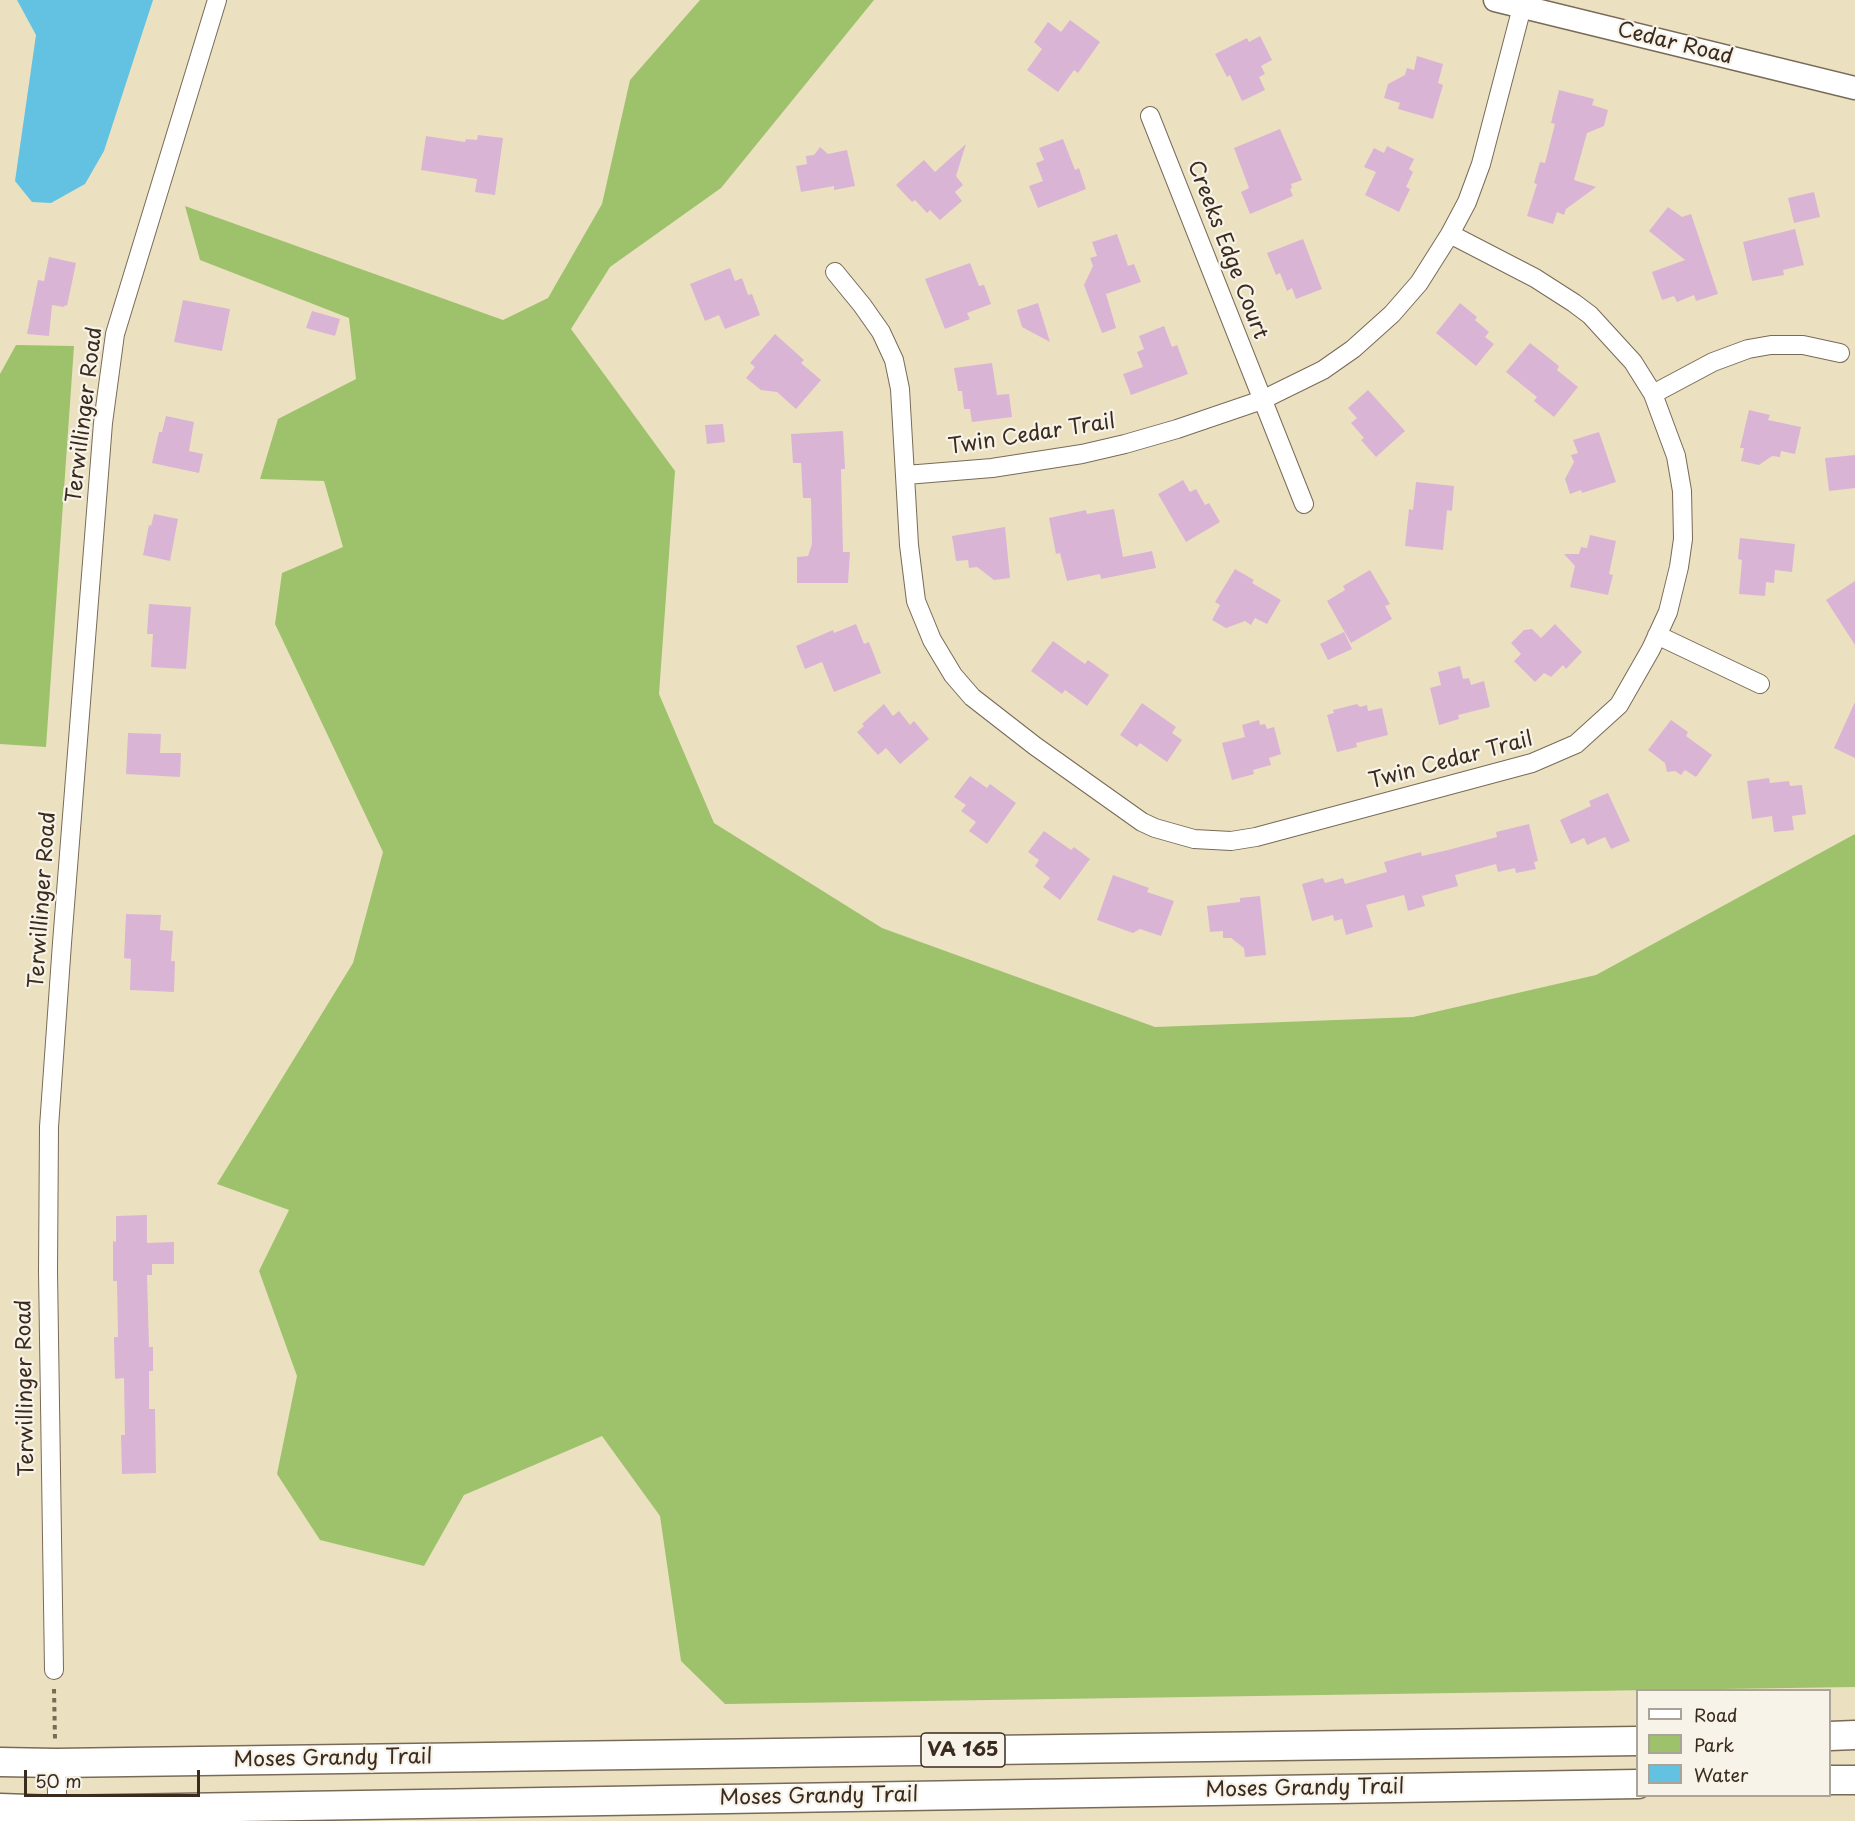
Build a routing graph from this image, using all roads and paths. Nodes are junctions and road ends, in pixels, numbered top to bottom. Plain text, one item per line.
1 (217, 0) edge
2 (1495, 0) edge
3 (1522, 7) junction
4 (1855, 88) edge
5 (1150, 116) dead end
6 (1450, 234) junction
7 (835, 272) dead end
8 (1840, 354) dead end
9 (1653, 394) junction
10 (1262, 400) junction
11 (906, 475) junction
12 (1304, 504) dead end
13 (1657, 635) junction
14 (1760, 684) dead end
15 (54, 1670) joint
16 (1855, 1735) edge
17 (1831, 1736) edge
18 (1636, 1741) edge
19 (0, 1762) edge
20 (56, 1762) junction
21 (1831, 1780) edge
22 (1855, 1780) edge
23 (1636, 1784) edge
24 (0, 1808) edge
25 (57, 1816) edge

1 - 15 street, Terwillinger Road
2 - 3 street, Cedar Road
3 - 4 street, Cedar Road
3 - 6 street, Twin Cedar Trail
5 - 10 street, Creeks Edge Court
6 - 9 street, Twin Cedar Trail
6 - 10 street, Twin Cedar Trail
7 - 11 street, Twin Cedar Trail
8 - 9 street
9 - 13 street, Twin Cedar Trail
10 - 11 street, Twin Cedar Trail
10 - 12 street, Creeks Edge Court
11 - 13 street, Twin Cedar Trail
13 - 14 street
15 - 20 path
16 - 17 main road
18 - 20 main road, Moses Grandy Trail / VA 165
19 - 20 main road, Moses Grandy Trail / VA 165
20 - 25 street
21 - 22 main road
23 - 25 main road, Moses Grandy Trail / VA 165
24 - 25 main road, Moses Grandy Trail / VA 165

